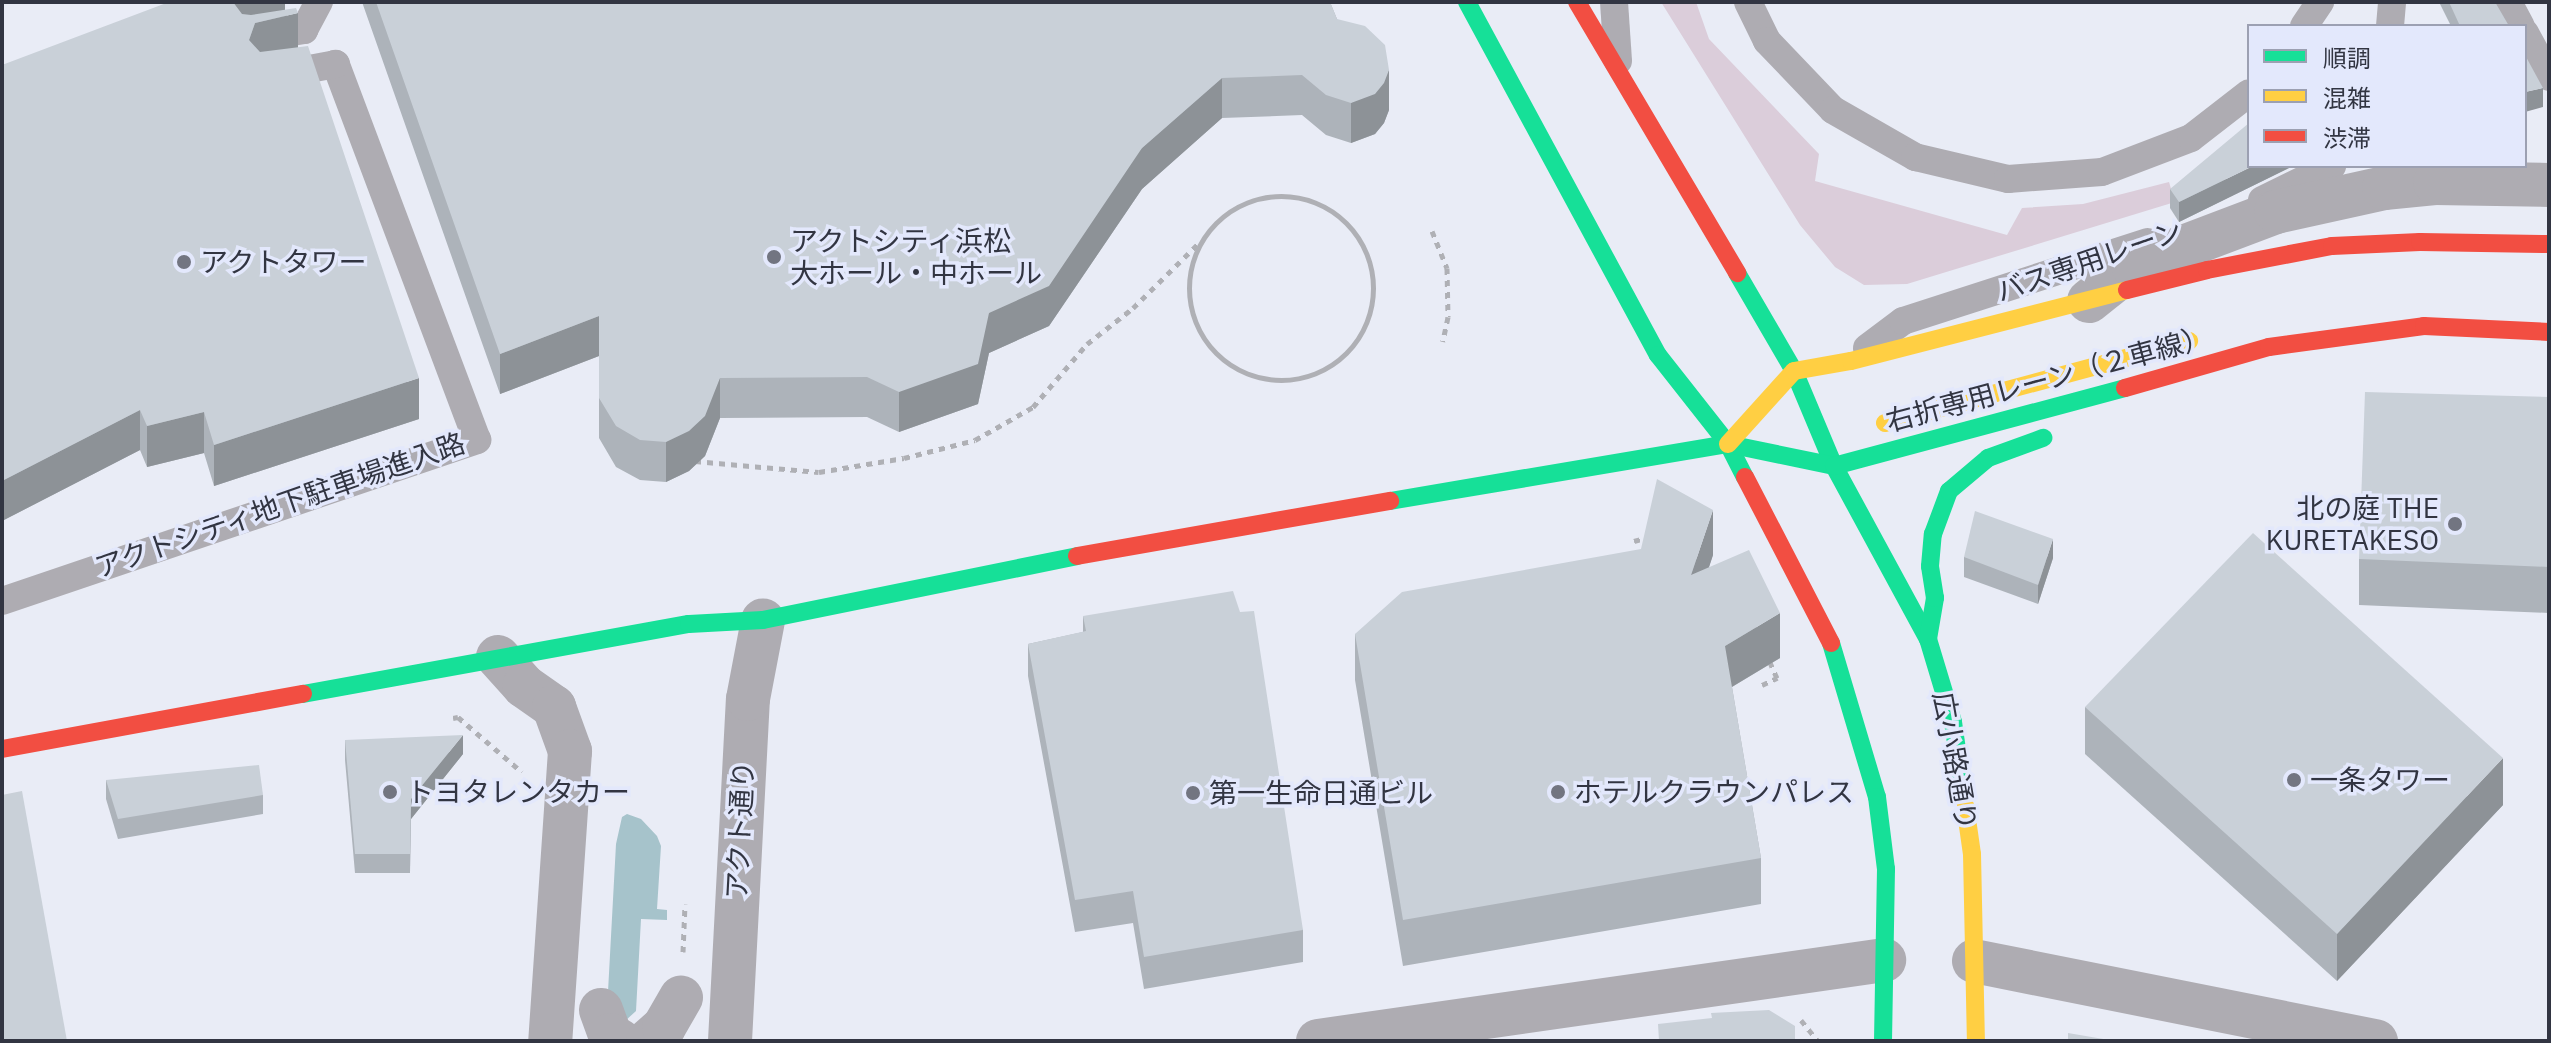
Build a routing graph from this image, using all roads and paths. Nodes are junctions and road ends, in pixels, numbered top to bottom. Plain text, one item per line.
1 (319, 2) edge
2 (1467, 2) edge
3 (1577, 2) edge
4 (1614, 2) edge
5 (1748, 2) edge
6 (2320, 2) edge
7 (2392, 2) edge
8 (2508, 2) edge
9 (2305, 24) edge
10 (2390, 24) edge
11 (2520, 24) edge
12 (2527, 37) edge
13 (249, 39) edge
14 (1619, 73) junction
15 (265, 77) edge
16 (2549, 77) edge
17 (2247, 95) edge
18 (2328, 168) edge
19 (2549, 185) edge
20 (1432, 231) dead end
21 (1198, 244) junction
22 (2549, 244) edge
23 (2089, 301) junction
24 (2350, 318) dead end
25 (2424, 326) junction
26 (2549, 332) edge
27 (2212, 335) dead end
28 (1443, 341) dead end
29 (2330, 342) junction
30 (2309, 360) dead end
31 (1851, 361) junction
32 (1794, 371) junction
33 (1682, 385) junction
34 (1736, 413) junction
35 (1772, 426) dead end
36 (1797, 430) dead end
37 (1819, 431) junction
38 (2054, 433) dead end
39 (1728, 444) junction
40 (691, 461) edge
41 (1834, 466) junction
42 (1654, 536) edge
43 (1634, 541) dead end
44 (2, 601) edge
45 (763, 620) junction
46 (1928, 639) junction
47 (1764, 650) edge
48 (498, 657) junction
49 (1762, 685) dead end
50 (442, 720) dead end
51 (2, 749) edge
52 (522, 788) dead end
53 (1884, 960) junction
54 (1974, 961) junction
55 (681, 997) dead end
56 (1362, 1038) edge
57 (550, 1041) edge
58 (648, 1041) edge
59 (730, 1041) edge
60 (1318, 1041) edge
61 (1883, 1041) edge
62 (1976, 1041) edge
63 (2376, 1041) edge

1 - 13 lane
2 - 33 street
3 - 14 street, 広小路通り
4 - 14 lane
5 - 17 lane
6 - 9 lane
7 - 10 lane
8 - 11 lane
12 - 16 lane
14 - 32 street, 広小路通り
15 - 44 lane, アクトシティ地下駐車場進入路
18 - 31 lane, バス専用レーン
19 - 23 street
20 - 28 path
21 - 21 path
21 - 40 path
22 - 23 street
23 - 31 street
24 - 25 street
25 - 26 street
25 - 29 street
27 - 37 street, 右折専用レーン（２車線）
29 - 30 street
29 - 41 street
31 - 32 street
32 - 34 street
32 - 37 street, 広小路通り
33 - 34 street
33 - 39 street
34 - 35 street
34 - 39 street
36 - 37 street, 右折専用レーン（２車線）
37 - 41 street, 広小路通り
38 - 46 street
39 - 41 street
39 - 45 street
39 - 53 street
41 - 46 street, 広小路通り
42 - 43 path
45 - 48 street
45 - 59 street, アクト通り
46 - 54 street, 広小路通り
47 - 49 path
48 - 51 street
48 - 57 street
50 - 52 path
53 - 56 street
53 - 61 street
54 - 62 street, 広小路通り
54 - 63 street
55 - 58 street
56 - 60 street

